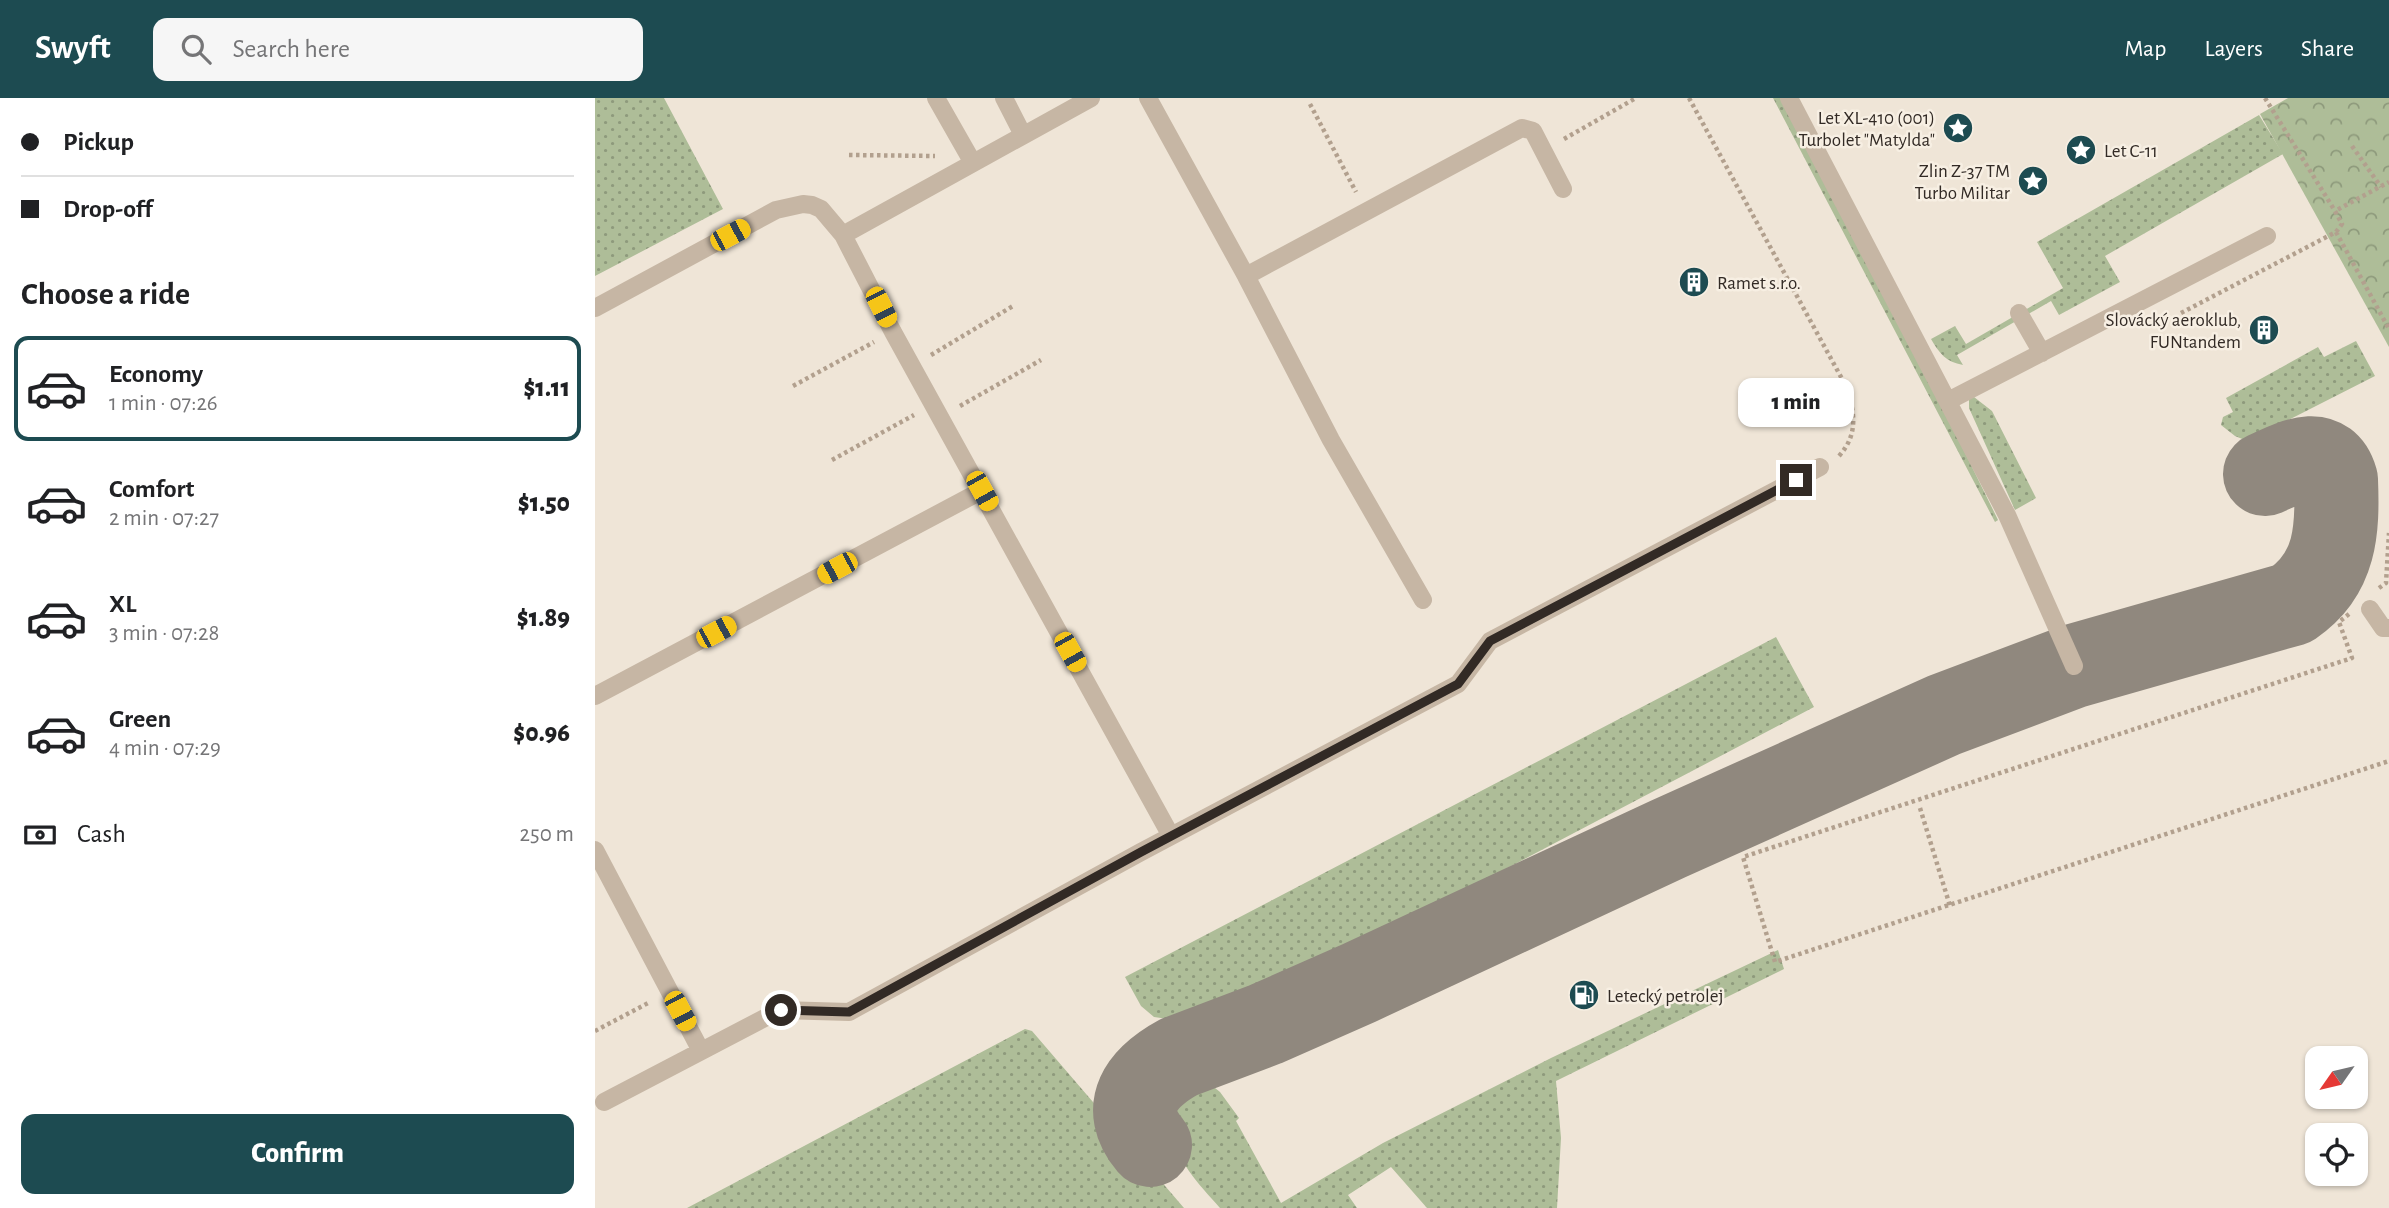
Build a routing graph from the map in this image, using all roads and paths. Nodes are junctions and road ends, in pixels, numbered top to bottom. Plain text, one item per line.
1 (936, 98) edge
2 (1004, 98) edge
3 (1091, 98) edge
4 (1148, 98) edge
5 (1636, 98) edge
6 (1689, 98) edge
7 (1789, 98) edge
8 (2265, 98) edge
9 (1310, 104) dead end
10 (1023, 135) junction
11 (2352, 146) dead end
12 (1543, 150) junction
13 (849, 155) dead end
14 (971, 164) junction
15 (2389, 182) edge
16 (2381, 187) junction
17 (1563, 189) dead end
18 (1366, 211) junction
19 (2335, 211) junction
20 (2336, 232) junction
21 (843, 235) junction
22 (2267, 236) dead end
23 (1246, 276) junction
24 (1013, 306) dead end
25 (595, 308) edge
26 (2019, 313) dead end
27 (2181, 313) dead end
28 (2389, 329) edge
29 (893, 332) junction
30 (2042, 353) junction
31 (1041, 360) dead end
32 (912, 367) junction
33 (793, 386) dead end
34 (1948, 401) junction
35 (937, 411) junction
36 (832, 460) dead end
37 (1820, 467) joint
38 (982, 491) junction
39 (2389, 533) edge
40 (1423, 600) dead end
41 (2366, 604) junction
42 (2389, 628) edge
43 (2074, 666) dead end
44 (595, 696) edge
45 (2389, 761) edge
46 (1920, 808) dead end
47 (1171, 836) junction
48 (595, 850) edge
49 (1950, 906) junction
50 (670, 991) junction
51 (595, 1031) edge
52 (701, 1052) junction
53 (604, 1102) dead end

1 - 14 lane
2 - 10 lane
3 - 10 lane
4 - 23 lane
5 - 12 path
6 - 37 path
7 - 34 lane
8 - 19 path
9 - 18 path
10 - 14 lane
11 - 16 path
12 - 17 lane
12 - 18 lane
13 - 14 path
14 - 21 lane
15 - 16 path
16 - 19 path
18 - 23 lane
19 - 20 path
20 - 27 path
20 - 28 path
21 - 25 lane
21 - 29 lane
22 - 30 lane
23 - 40 lane
24 - 32 path
26 - 30 lane
29 - 32 lane
29 - 33 path
30 - 34 lane
31 - 35 path
32 - 35 lane
34 - 43 lane
35 - 36 path
35 - 38 lane
37 - 47 lane
38 - 44 lane
38 - 47 lane
39 - 41 path
41 - 42 lane
41 - 49 path
45 - 49 path
46 - 49 path
47 - 52 lane
48 - 50 lane
50 - 51 path
50 - 52 lane
52 - 53 lane

